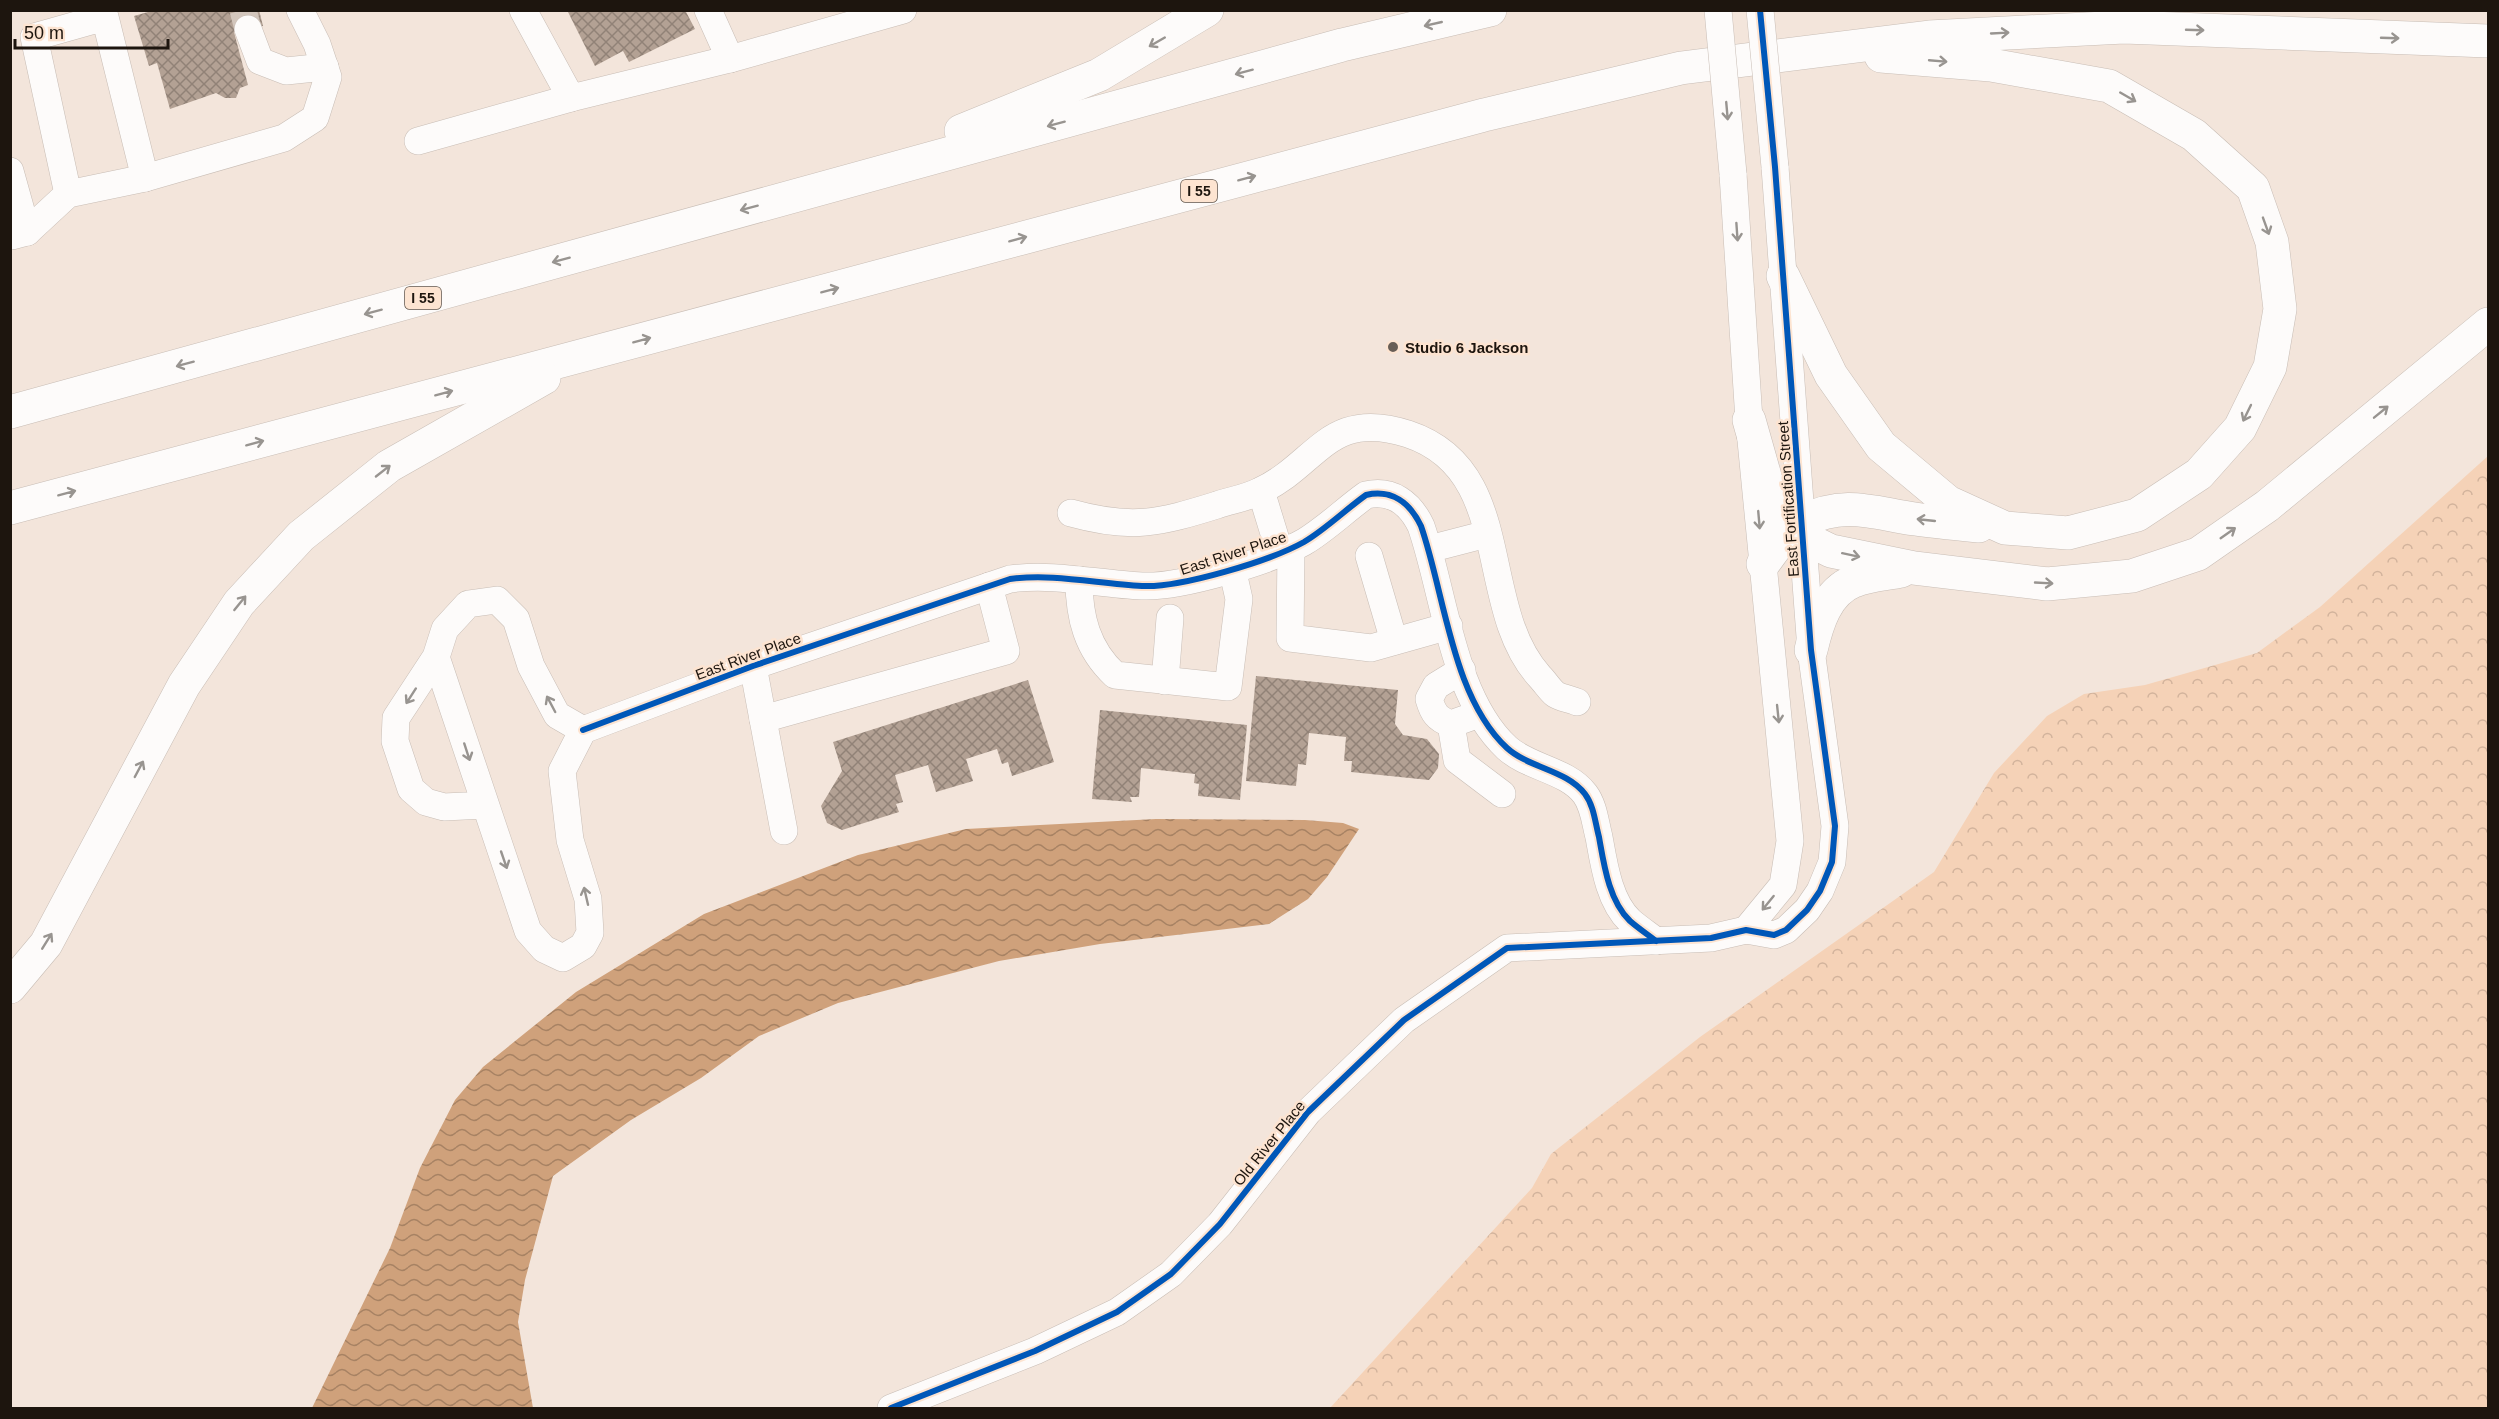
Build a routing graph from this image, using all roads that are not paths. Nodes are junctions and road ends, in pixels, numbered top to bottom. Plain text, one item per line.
1 (300, 10) edge
2 (523, 10) edge
3 (708, 10) edge
4 (903, 10) edge
5 (1206, 10) edge
6 (1490, 10) edge
7 (1718, 10) edge
8 (1760, 10) edge
9 (106, 14) edge
10 (248, 29) tunnel mouth
11 (2488, 41) edge
12 (1817, 51) junction
13 (730, 59) junction
14 (325, 68) junction
15 (571, 98) junction
16 (418, 141) dead end
17 (10, 171) edge
18 (145, 178) junction
19 (805, 193) junction
20 (68, 194) junction
21 (19, 234) edge
22 (1783, 276) junction
23 (2488, 324) edge
24 (585, 355) junction
25 (20, 405) edge
26 (1749, 420) junction
27 (1261, 491) junction
28 (10, 508) edge
29 (1071, 513) dead end
30 (2005, 528) junction
31 (1798, 530) junction
32 (1487, 534) junction
33 (1430, 549) junction
34 (1286, 551) junction
35 (1369, 556) dead end
36 (1763, 564) junction
37 (1232, 568) junction
38 (1914, 568) junction
39 (1079, 580) junction
40 (989, 586) junction
41 (1170, 618) dead end
42 (1449, 626) junction
43 (1394, 641) junction
44 (1811, 650) junction
45 (436, 657) junction
46 (753, 666) junction
47 (1462, 670) junction
48 (1165, 681) junction
49 (1576, 702) dead end
50 (1479, 714) junction
51 (763, 719) junction
52 (1450, 724) junction
53 (583, 730) junction
54 (1502, 794) dead end
55 (485, 805) junction
56 (784, 831) dead end
57 (1746, 930) junction
58 (1656, 941) junction
59 (10, 987) edge
60 (891, 1408) edge

1 - 14 street
2 - 15 street
3 - 13 street
4 - 13 street
5 -> 19 highway
6 -> 19 highway, I 55
7 -> 26 street, East Fortification Street, bridge
8 - 22 street, East Fortification Street, bridge
9 - 18 street
9 - 20 street
10 - 14 street
12 -> 11 highway, I 55
24 -> 12 highway, I 55
12 -> 30 highway
13 - 15 street
14 - 18 street
15 - 16 street
17 - 21 street
18 - 20 street
19 -> 25 highway, I 55
20 - 21 street
22 - 30 highway
22 - 31 street, East Fortification Street
38 -> 23 highway
28 -> 24 highway, I 55
59 -> 24 highway
26 - 31 highway
26 -> 36 street, East Fortification Street
27 - 29 street
27 - 32 street
27 - 34 street
30 -> 31 highway
31 - 36 highway
31 -> 38 highway
31 - 44 street, East Fortification Street
32 - 33 street
32 - 49 street
33 - 34 street, East River Place
33 - 42 street, East River Place
34 - 37 street, East River Place
34 - 43 street
35 - 43 street
36 -> 57 street, East Fortification Street
37 - 39 street, East River Place
37 - 48 street
38 - 44 highway
39 - 40 street, East River Place
39 - 48 street
40 - 46 street, East River Place
40 - 51 street
41 - 48 street
42 - 43 street
42 - 47 street, East River Place
44 - 57 street, East Fortification Street
53 -> 45 street
45 -> 55 street
45 -> 55 street
46 - 51 street
46 - 53 street, East River Place
47 - 50 street, East River Place
47 - 52 street
50 - 52 street
50 - 58 street, East River Place
51 - 56 street
52 - 54 street
55 -> 53 street
57 - 58 street, Old River Place
58 - 60 street, Old River Place

